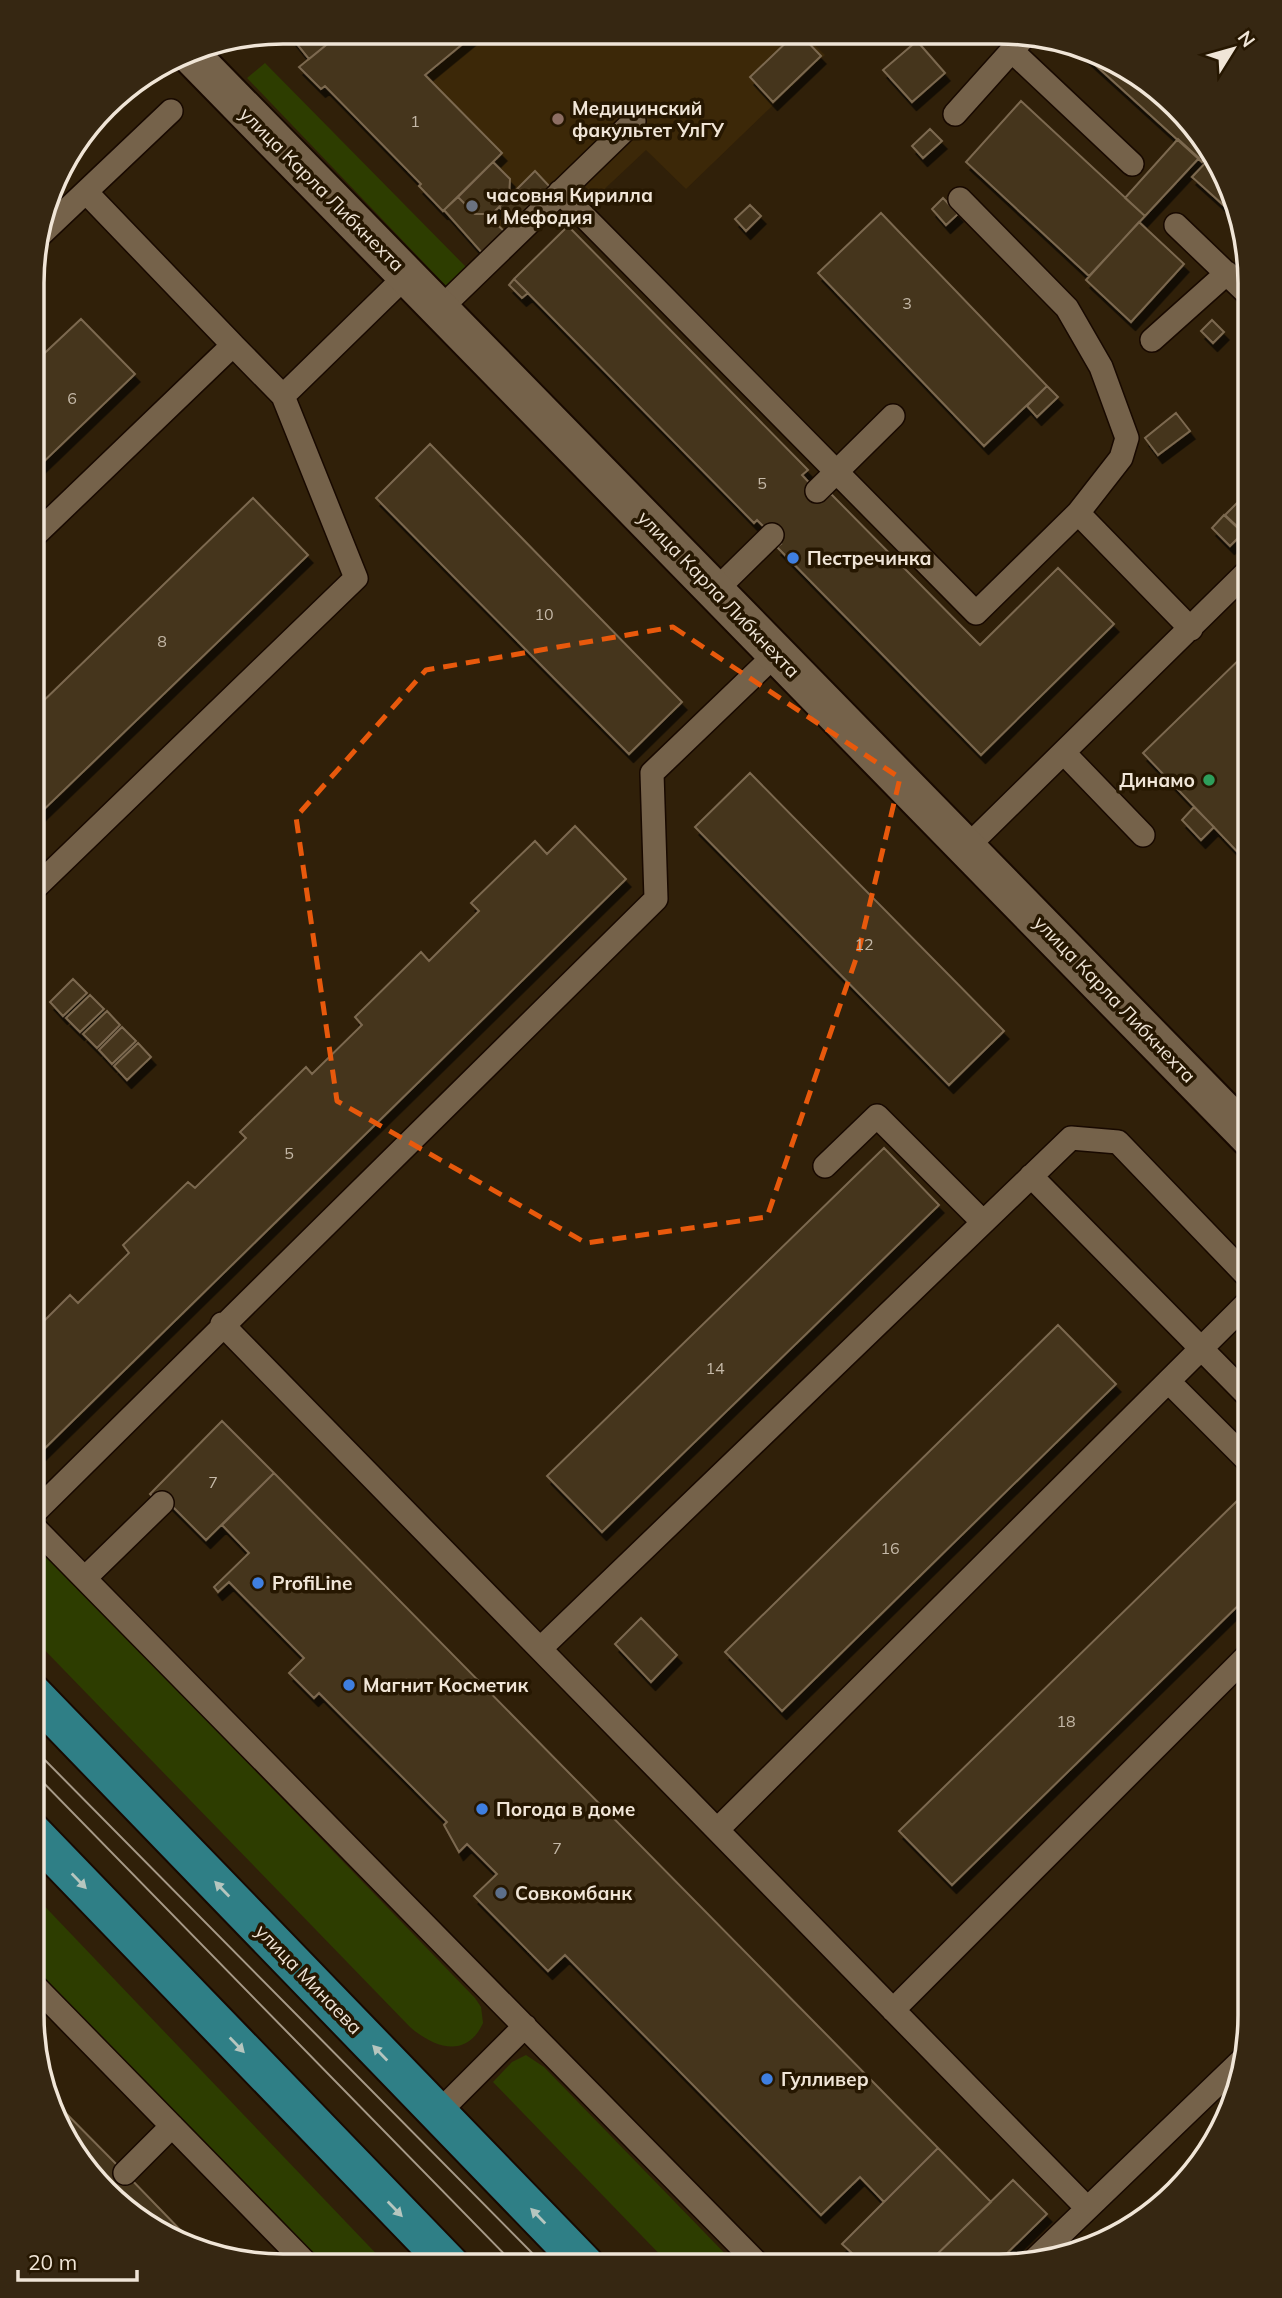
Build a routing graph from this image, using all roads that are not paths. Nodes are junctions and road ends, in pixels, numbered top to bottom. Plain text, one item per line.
1 (1017, 44) edge
2 (1019, 45) edge
3 (196, 60) edge
4 (170, 111) dead end
5 (955, 114) dead end
6 (634, 121) dead end
7 (1132, 164) dead end
8 (86, 192) junction
9 (561, 192) junction
10 (960, 199) dead end
11 (51, 225) edge
12 (1176, 225) dead end
13 (1227, 273) junction
14 (407, 275) junction
15 (1238, 284) edge
16 (440, 309) junction
17 (1152, 340) dead end
18 (233, 345) junction
19 (283, 396) junction
20 (893, 416) dead end
21 (836, 471) junction
22 (817, 491) dead end
23 (1078, 513) junction
24 (44, 526) edge
25 (772, 535) dead end
26 (1238, 582) edge
27 (716, 590) junction
28 (1191, 629) junction
29 (777, 653) junction
30 (1063, 753) junction
31 (1143, 835) dead end
32 (967, 847) junction
33 (44, 879) edge
34 (1238, 1126) edge
35 (825, 1166) dead end
36 (1031, 1176) junction
37 (983, 1222) junction
38 (1238, 1267) edge
39 (1238, 1312) edge
40 (222, 1324) junction
41 (1201, 1349) junction
42 (1168, 1382) junction
43 (1238, 1386) edge
44 (1238, 1451) edge
45 (44, 1503) edge
46 (162, 1503) dead end
47 (44, 1537) edge
48 (85, 1578) junction
49 (541, 1648) junction
50 (1238, 1665) edge
51 (44, 1705) edge
52 (718, 1829) junction
53 (44, 1844) edge
54 (44, 1995) edge
55 (893, 2010) junction
56 (525, 2026) junction
57 (1232, 2069) edge
58 (438, 2113) junction
59 (172, 2126) junction
60 (125, 2173) dead end
61 (1087, 2208) junction
62 (1043, 2250) edge
63 (290, 2254) edge
64 (439, 2254) edge
65 (574, 2254) edge
66 (748, 2254) edge

1 - 5 lane
2 - 7 lane
3 - 14 street, улица Карла Либкнехта
4 - 8 lane
6 - 9 lane
8 - 11 lane
8 - 18 lane
9 - 16 lane
9 - 21 lane
10 - 23 lane
12 - 13 lane
13 - 15 lane
13 - 17 lane
14 - 16 street, улица Карла Либкнехта
14 - 19 lane
16 - 27 street, улица Карла Либкнехта
18 - 19 lane
18 - 24 lane
19 - 33 lane
20 - 21 lane
21 - 22 lane
21 - 23 lane
23 - 28 lane
25 - 27 lane
26 - 28 lane
27 - 29 street, улица Карла Либкнехта
28 - 30 lane
29 - 32 street, улица Карла Либкнехта
29 - 40 lane
30 - 31 lane
30 - 32 lane
32 - 34 street, улица Карла Либкнехта
35 - 37 lane
36 - 37 lane
36 - 38 lane
36 - 41 lane
37 - 49 lane
39 - 41 lane
40 - 45 lane
40 - 49 lane
41 - 42 lane
41 - 43 lane
42 - 44 lane
42 - 52 lane
46 - 48 lane
47 - 48 lane
48 - 56 lane
49 - 52 lane
50 - 55 lane
58 -> 51 main road, улица Минаева
52 - 55 lane
53 -> 64 main road
54 - 59 lane
55 - 61 lane
56 - 58 lane
56 - 66 lane
57 - 61 lane
65 -> 58 main road, улица Минаева
59 - 60 lane
59 - 63 lane
61 - 62 lane

